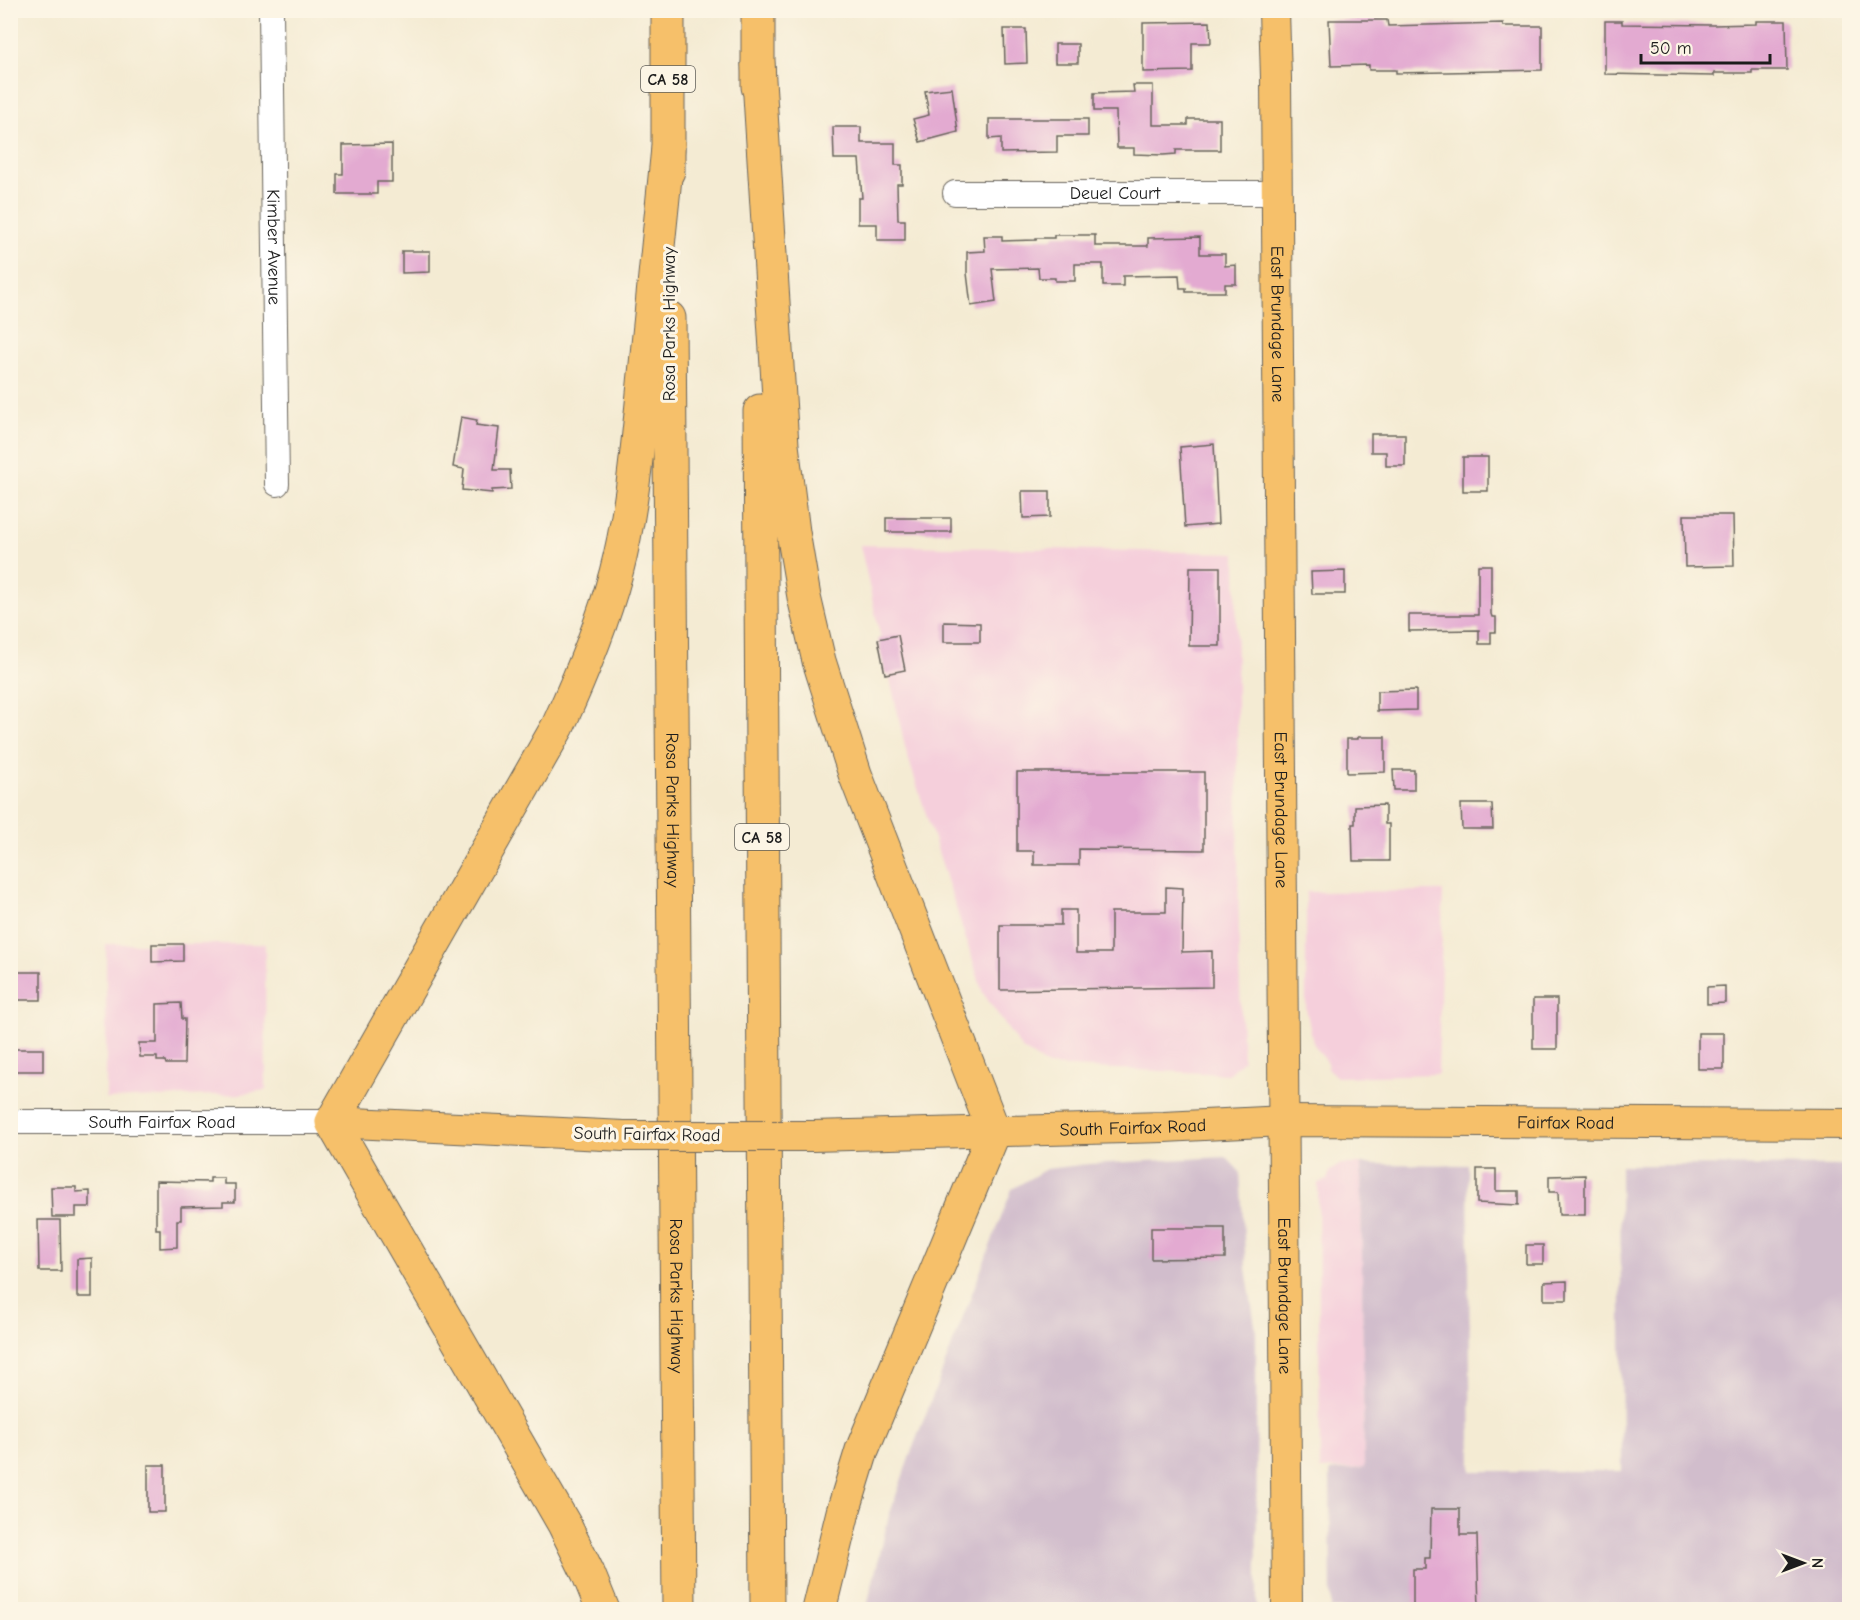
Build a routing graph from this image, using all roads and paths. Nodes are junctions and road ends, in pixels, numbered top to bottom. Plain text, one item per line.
1 (271, 10) edge
2 (668, 10) edge
3 (758, 10) edge
4 (1274, 10) edge
5 (758, 64) junction
6 (668, 148) junction
7 (1277, 193) junction
8 (955, 194) dead end
9 (277, 484) dead end
10 (1284, 1121) junction
11 (10, 1122) edge
12 (332, 1122) junction
13 (1850, 1124) edge
14 (994, 1132) junction
15 (603, 1610) edge
16 (679, 1610) edge
17 (767, 1610) edge
18 (819, 1610) edge
19 (1287, 1610) edge

1 - 9 street, Kimber Avenue
2 - 6 highway, Rosa Parks Highway / CA 58
3 - 5 highway, CA 58
4 - 7 main road, East Brundage Lane
5 - 14 highway
5 - 17 highway, CA 58
6 - 12 highway
6 - 16 highway, Rosa Parks Highway / CA 58
7 - 8 street, Deuel Court
7 - 10 main road, East Brundage Lane
10 - 13 main road, Fairfax Road
10 - 14 main road, South Fairfax Road
10 - 19 main road, East Brundage Lane
11 - 12 street, South Fairfax Road
12 - 14 main road, South Fairfax Road, bridge
12 - 15 highway
14 - 18 highway

